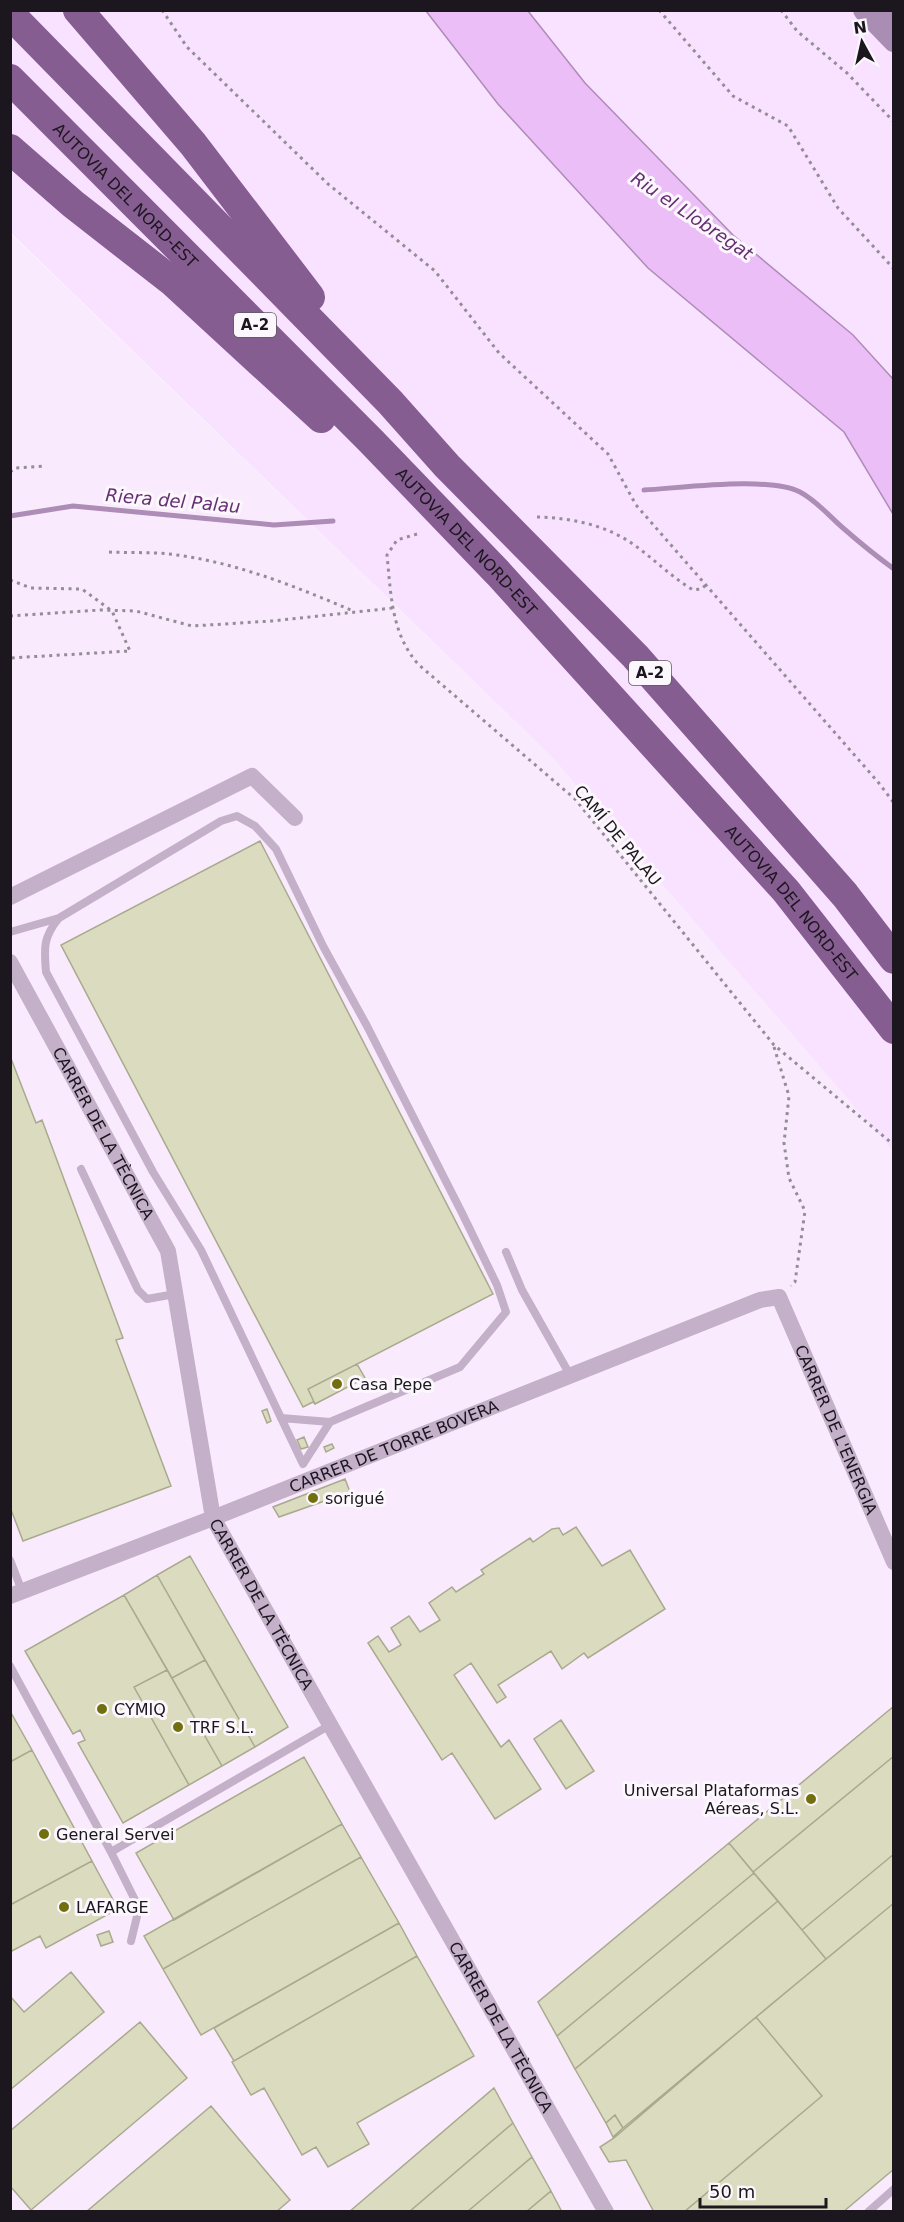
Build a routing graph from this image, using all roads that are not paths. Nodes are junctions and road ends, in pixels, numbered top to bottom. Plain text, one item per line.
1 (78, 10) edge
2 (864, 10) edge
3 (10, 14) edge
4 (894, 41) edge
5 (10, 79) edge
6 (10, 149) edge
7 (390, 402) junction
8 (498, 573) junction
9 (296, 818) dead end
10 (10, 897) edge
11 (59, 918) junction
12 (10, 932) edge
13 (894, 959) edge
14 (12, 968) edge
15 (894, 1029) edge
16 (81, 1169) dead end
17 (506, 1252) dead end
18 (175, 1294) junction
19 (779, 1297) joint
20 (570, 1376) junction
21 (281, 1418) junction
22 (330, 1422) junction
23 (303, 1464) junction
24 (310, 1480) junction
25 (213, 1518) junction
26 (10, 1560) edge
27 (894, 1562) edge
28 (16, 1593) edge
29 (10, 1666) edge
30 (330, 1725) junction
31 (111, 1852) junction
32 (131, 1941) dead end
33 (894, 2189) edge
34 (606, 2211) edge
35 (868, 2211) edge

1 - 7 highway
2 - 4 street
3 - 7 highway, A-2
5 - 8 highway, AUTOVIA DEL NORD-EST / A-2
6 - 8 highway
7 - 13 highway, A-2
8 - 15 highway, AUTOVIA DEL NORD-EST / A-2
9 - 10 street
11 - 12 lane
11 - 21 lane
11 - 22 lane
14 - 18 street, CARRER DE LA TÈCNICA
16 - 18 lane
17 - 20 lane
18 - 25 street, CARRER DE LA TÈCNICA
19 - 20 street, CARRER DE TORRE BOVERA
19 - 27 street, CARRER DE L'ENERGIA
20 - 24 street, CARRER DE TORRE BOVERA
21 - 22 lane
21 - 23 lane
22 - 23 lane
23 - 24 lane
24 - 25 street, CARRER DE TORRE BOVERA
25 - 28 street, CARRER DE TORRE BOVERA
25 - 30 street, CARRER DE LA TÈCNICA
26 - 28 lane
29 - 31 lane
30 - 31 lane
30 - 34 street, CARRER DE LA TÈCNICA
31 - 32 lane
33 - 35 lane

